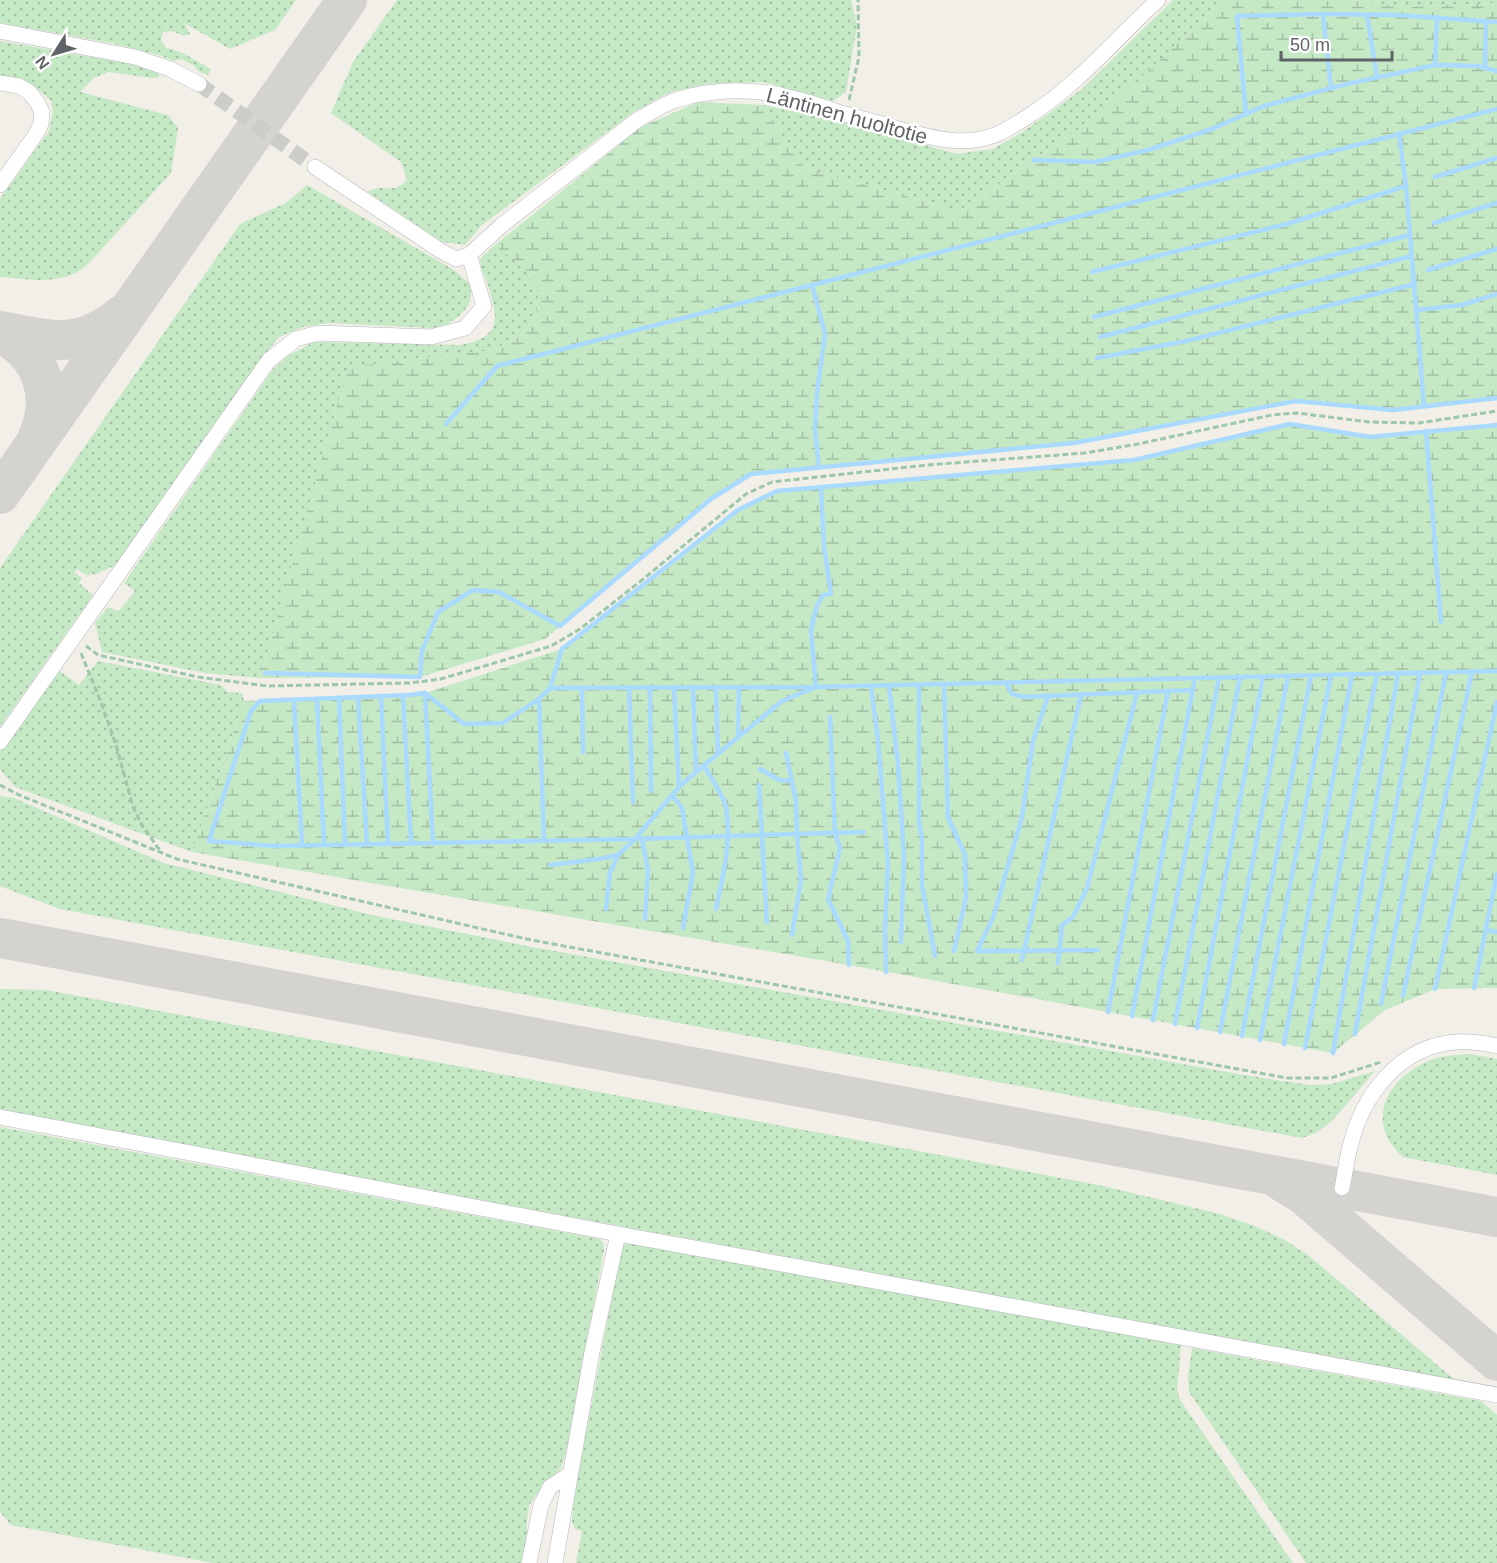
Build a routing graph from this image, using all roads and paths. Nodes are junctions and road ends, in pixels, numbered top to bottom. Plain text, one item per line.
1 (858, 0) edge
2 (1158, 0) edge
3 (0, 31) edge
4 (0, 83) edge
5 (199, 84) tunnel mouth
6 (846, 114) junction
7 (315, 166) tunnel mouth
8 (0, 185) edge
9 (468, 255) junction
10 (1497, 411) edge
11 (74, 638) junction
12 (0, 742) edge
13 (0, 785) edge
14 (161, 852) junction
15 (1497, 1046) edge
16 (1401, 1063) junction
17 (0, 1117) edge
18 (1342, 1188) dead end
19 (618, 1234) junction
20 (1497, 1395) edge
21 (570, 1474) junction
22 (529, 1563) edge
23 (555, 1563) edge

1 - 6 path
2 - 6 lane, Läntinen huoltotie
3 - 5 lane
4 - 8 lane
6 - 9 lane, Läntinen huoltotie
7 - 9 lane
9 - 11 lane
10 - 11 path
11 - 12 lane
11 - 14 path
13 - 14 path
14 - 16 path
15 - 16 lane
16 - 18 lane
17 - 19 lane
19 - 20 lane
19 - 21 lane
21 - 22 lane
21 - 23 lane

